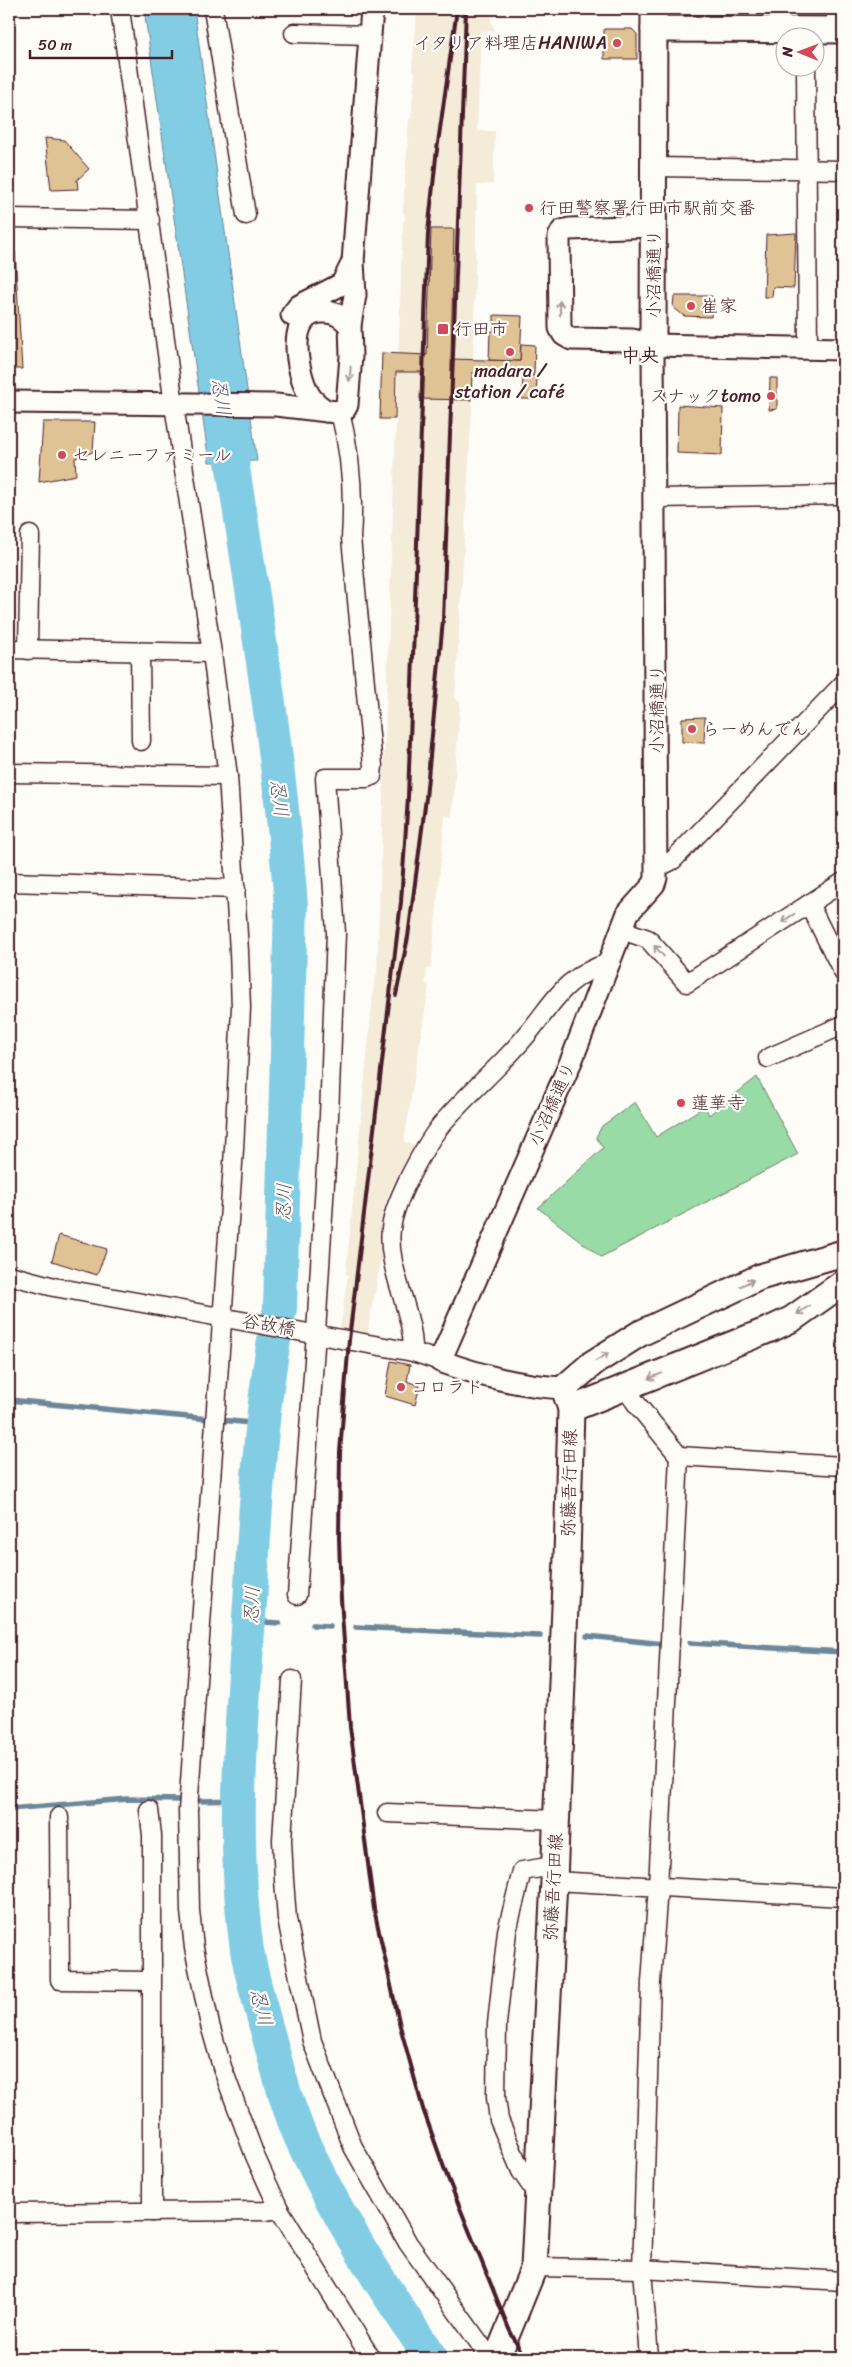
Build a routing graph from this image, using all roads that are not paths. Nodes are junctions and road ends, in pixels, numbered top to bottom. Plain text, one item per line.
1 (120, 9) edge
2 (213, 9) edge
3 (372, 9) edge
4 (654, 19) edge
5 (838, 23) edge
6 (823, 28) edge
7 (774, 31) edge
8 (294, 33) dead end
9 (370, 35) junction
10 (806, 78) edge
11 (654, 167) junction
12 (808, 170) junction
13 (843, 170) edge
14 (246, 215) dead end
15 (9, 218) edge
16 (150, 220) junction
17 (654, 226) junction
18 (353, 262) junction
19 (350, 325) junction
20 (653, 345) junction
21 (297, 346) junction
22 (808, 349) junction
23 (843, 349) edge
24 (301, 370) junction
25 (9, 402) edge
26 (178, 405) junction
27 (273, 406) junction
28 (333, 411) junction
29 (843, 495) edge
30 (655, 498) junction
31 (30, 535) dead end
32 (9, 649) edge
33 (28, 650) junction
34 (140, 652) junction
35 (212, 653) junction
36 (843, 684) edge
37 (142, 741) dead end
38 (9, 773) edge
39 (228, 776) junction
40 (657, 868) junction
41 (9, 882) edge
42 (843, 882) edge
43 (236, 889) junction
44 (809, 904) junction
45 (622, 930) junction
46 (611, 962) junction
47 (843, 972) edge
48 (843, 1024) edge
49 (768, 1058) dead end
50 (843, 1253) edge
51 (9, 1275) edge
52 (843, 1282) edge
53 (225, 1317) junction
54 (313, 1333) junction
55 (412, 1352) junction
56 (440, 1361) junction
57 (627, 1387) junction
58 (568, 1398) junction
59 (679, 1456) junction
60 (843, 1466) edge
61 (297, 1595) dead end
62 (292, 1680) dead end
63 (149, 1810) dead end
64 (386, 1813) dead end
65 (59, 1817) dead end
66 (556, 1820) junction
67 (554, 1874) junction
68 (658, 1887) junction
69 (843, 1897) edge
70 (151, 1981) junction
71 (537, 2194) junction
72 (279, 2209) junction
73 (152, 2212) junction
74 (9, 2213) edge
75 (534, 2267) junction
76 (642, 2270) junction
77 (843, 2281) edge
78 (371, 2358) edge
79 (490, 2358) edge
80 (497, 2358) edge
81 (649, 2358) edge

1 - 16 street
2 - 14 street
3 - 9 street
4 - 7 main road
4 - 11 main road, 小沼橋通り
5 - 6 main road
8 - 9 street
9 - 18 street
10 - 12 street
11 - 12 street
11 - 17 main road, 小沼橋通り
12 - 13 street
12 - 22 street
15 - 16 street
16 - 26 street
17 - 20 main road, 小沼橋通り
20 -> 17 street
18 - 19 street
18 - 21 street
19 - 21 street
19 -> 28 street
20 - 22 street
20 - 30 street, 小沼橋通り
21 - 24 street
22 - 23 street
24 - 27 street
24 - 28 street
25 - 26 street
26 - 27 street
26 - 35 street
27 - 28 street
28 - 54 street
29 - 30 street
30 - 40 street, 小沼橋通り
31 - 33 street
32 - 33 street
33 - 34 street
34 - 35 street
34 - 37 street
35 - 39 street
36 - 40 street
38 - 39 street
39 - 43 street
40 - 45 street, 小沼橋通り
41 - 43 street
42 - 44 street
43 - 53 street
44 -> 45 street
44 - 47 street
45 - 46 street, 小沼橋通り
46 - 55 street
46 - 56 street, 小沼橋通り
48 - 49 street
58 -> 50 main road
51 - 53 street, 谷故橋
52 -> 57 main road, 弥藤吾行田線
53 - 54 street, 谷故橋
53 - 72 street
54 - 55 street, 谷故橋
54 - 61 street
55 - 56 street, 谷故橋
56 - 58 street
57 - 58 main road, 弥藤吾行田線
57 - 59 street
58 - 66 main road, 弥藤吾行田線
59 - 60 street
59 - 68 street
62 - 79 street
63 - 70 street
64 - 66 street
65 - 70 street
66 - 67 main road, 弥藤吾行田線
67 - 68 street
67 - 71 main road, 弥藤吾行田線
67 - 71 street
68 - 69 street
68 - 76 street
70 - 73 street
71 - 75 main road, 弥藤吾行田線
72 - 73 street
72 - 78 street
73 - 74 street
75 - 76 street
75 - 80 main road, 弥藤吾行田線
76 - 77 street
76 - 81 street

